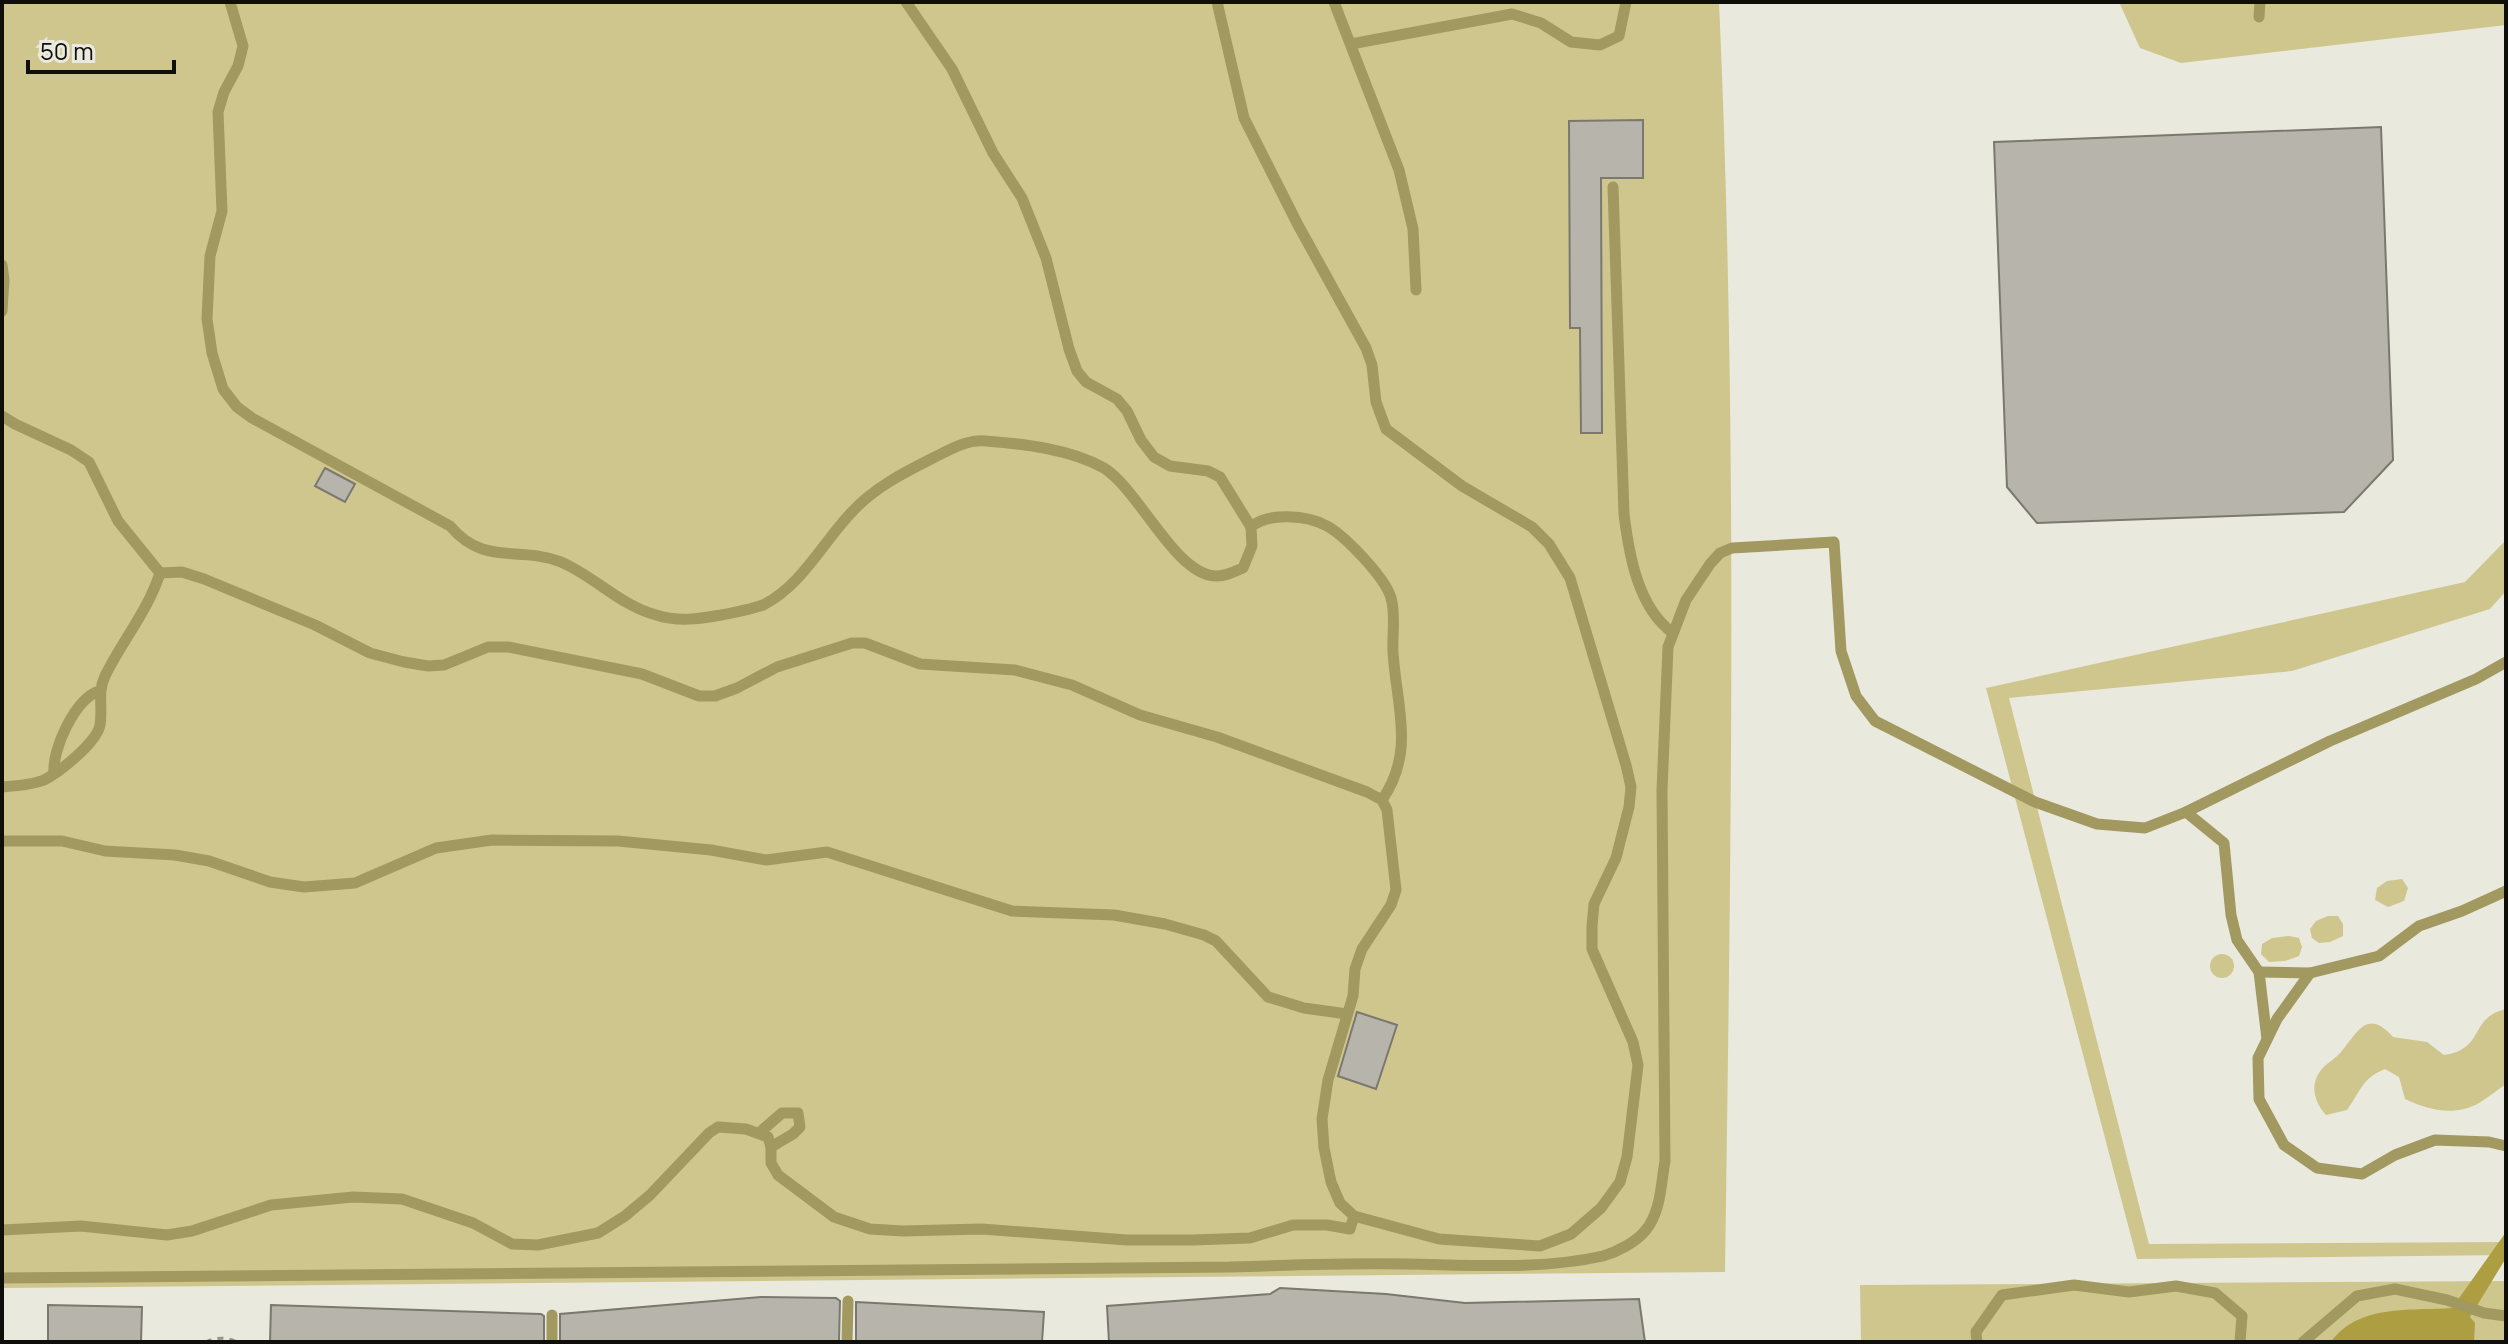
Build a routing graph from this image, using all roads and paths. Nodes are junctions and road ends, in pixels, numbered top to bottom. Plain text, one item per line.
1 (230, 2) edge
2 (906, 2) edge
3 (1217, 2) edge
4 (1334, 2) edge
5 (1626, 2) edge
6 (2260, 2) edge
7 (2259, 17) dead end
8 (1351, 44) junction
9 (1613, 187) dead end
10 (2, 265) edge
11 (1416, 290) dead end
12 (2, 311) edge
13 (2, 416) edge
14 (1251, 527) junction
15 (160, 573) junction
16 (1673, 633) junction
17 (2506, 662) edge
18 (99, 691) junction
19 (54, 773) junction
20 (2, 787) edge
21 (1382, 800) junction
22 (2186, 812) junction
23 (2, 841) edge
24 (2506, 891) edge
25 (2259, 972) junction
26 (2310, 973) junction
27 (1347, 1014) junction
28 (2267, 1039) junction
29 (759, 1133) junction
30 (2506, 1146) edge
31 (771, 1147) junction
32 (1354, 1216) junction
33 (2, 1230) edge
34 (2, 1278) edge
35 (848, 1301) dead end
36 (552, 1315) dead end
37 (2506, 1316) edge
38 (206, 1342) edge
39 (237, 1342) edge
40 (552, 1342) edge
41 (847, 1342) edge
42 (1977, 1342) edge
43 (2240, 1342) edge
44 (2303, 1342) edge

1 - 14 lane
2 - 14 lane
3 - 32 lane
4 - 8 lane
5 - 8 lane
6 - 7 lane
8 - 11 lane
9 - 16 lane
10 - 12 lane
13 - 15 lane
14 - 21 lane
15 - 18 lane
15 - 21 lane
16 - 22 lane
16 - 34 lane
17 - 22 lane
18 - 19 lane
18 - 19 lane
19 - 20 lane
21 - 27 lane
22 - 25 lane
23 - 27 lane
24 - 26 lane
25 - 26 lane
25 - 28 lane
26 - 28 lane
27 - 32 lane
28 - 30 lane
29 - 31 lane
29 - 31 lane
29 - 33 lane
31 - 32 lane
35 - 41 lane
36 - 40 lane
37 - 44 lane
38 - 39 path
42 - 43 lane

